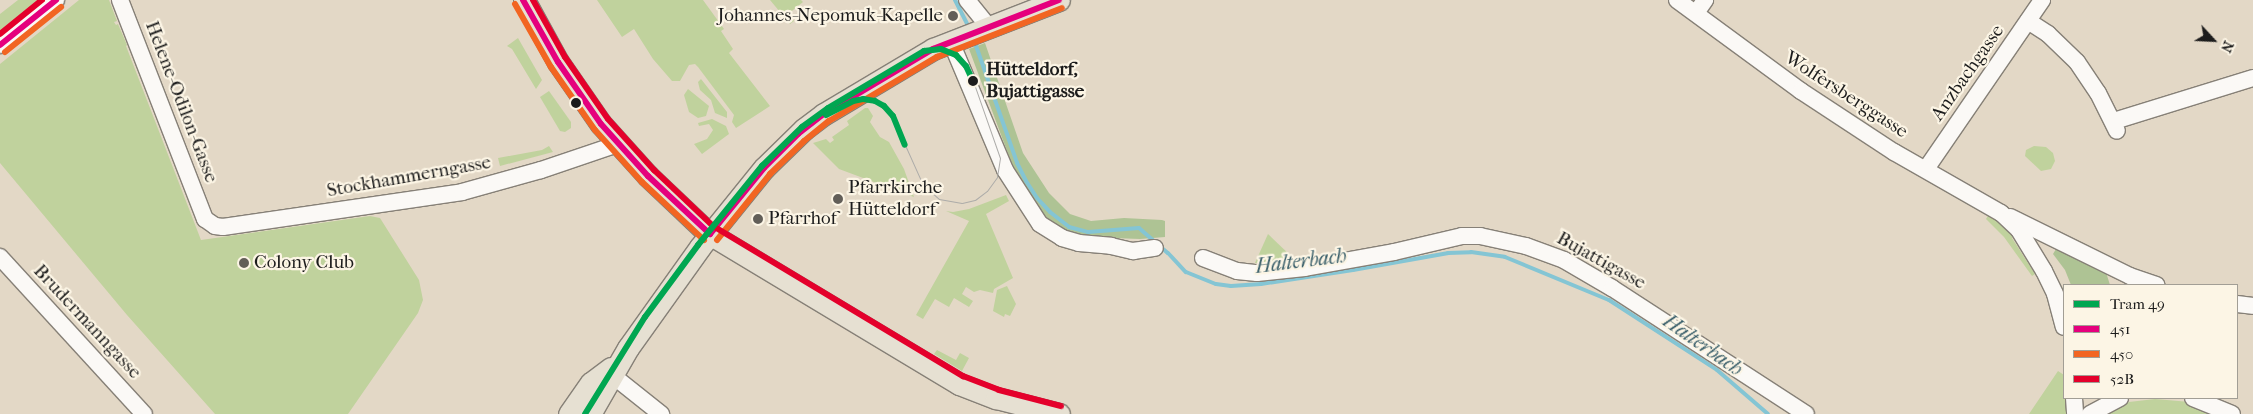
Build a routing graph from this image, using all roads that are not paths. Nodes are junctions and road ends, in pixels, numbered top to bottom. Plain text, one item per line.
1 (56, 0) edge
2 (120, 0) edge
3 (967, 0) edge
4 (1060, 0) edge
5 (1677, 0) edge
6 (1705, 0) edge
7 (2042, 0) edge
8 (524, 1) edge
9 (1696, 14) junction
10 (2028, 21) junction
11 (970, 34) junction
12 (0, 44) edge
13 (2253, 78) edge
14 (618, 144) junction
15 (1926, 169) junction
16 (2001, 212) junction
17 (205, 219) joint
18 (710, 234) junction
19 (1155, 248) dead end
20 (0, 257) edge
21 (1202, 258) dead end
22 (2153, 284) edge
23 (2238, 304) edge
24 (2253, 306) edge
25 (2063, 320) edge
26 (616, 368) junction
27 (2074, 399) edge
28 (2118, 399) edge
29 (2195, 399) edge
30 (136, 411) edge
31 (569, 414) edge
32 (590, 414) edge
33 (661, 414) edge
34 (1059, 414) edge
35 (1806, 414) edge
36 (2075, 414) edge
37 (2090, 414) edge
38 (2232, 414) edge

1 - 12 street
2 - 17 street, Helene-Odilon-Gasse
3 - 11 street
4 - 11 main road
5 - 9 street, Wolfersberggasse
6 - 9 street
7 - 10 street, Anzbachgasse
8 - 14 main road
9 - 15 street, Wolfersberggasse
10 - 13 street
10 - 15 street, Anzbachgasse
11 - 18 main road
11 - 19 street
14 - 17 street, Stockhammerngasse
14 - 18 main road
15 - 16 street, Wolfersberggasse
16 - 22 street, Wolfersberggasse
16 - 25 street, Wolfersberggasse
18 - 26 main road
18 - 34 main road
20 - 30 street, Brudermanngasse
21 - 35 street, Bujattigasse
23 - 24 street
26 - 31 main road
26 - 32 main road
26 - 33 street
27 - 36 street
28 - 37 street
29 - 38 street

